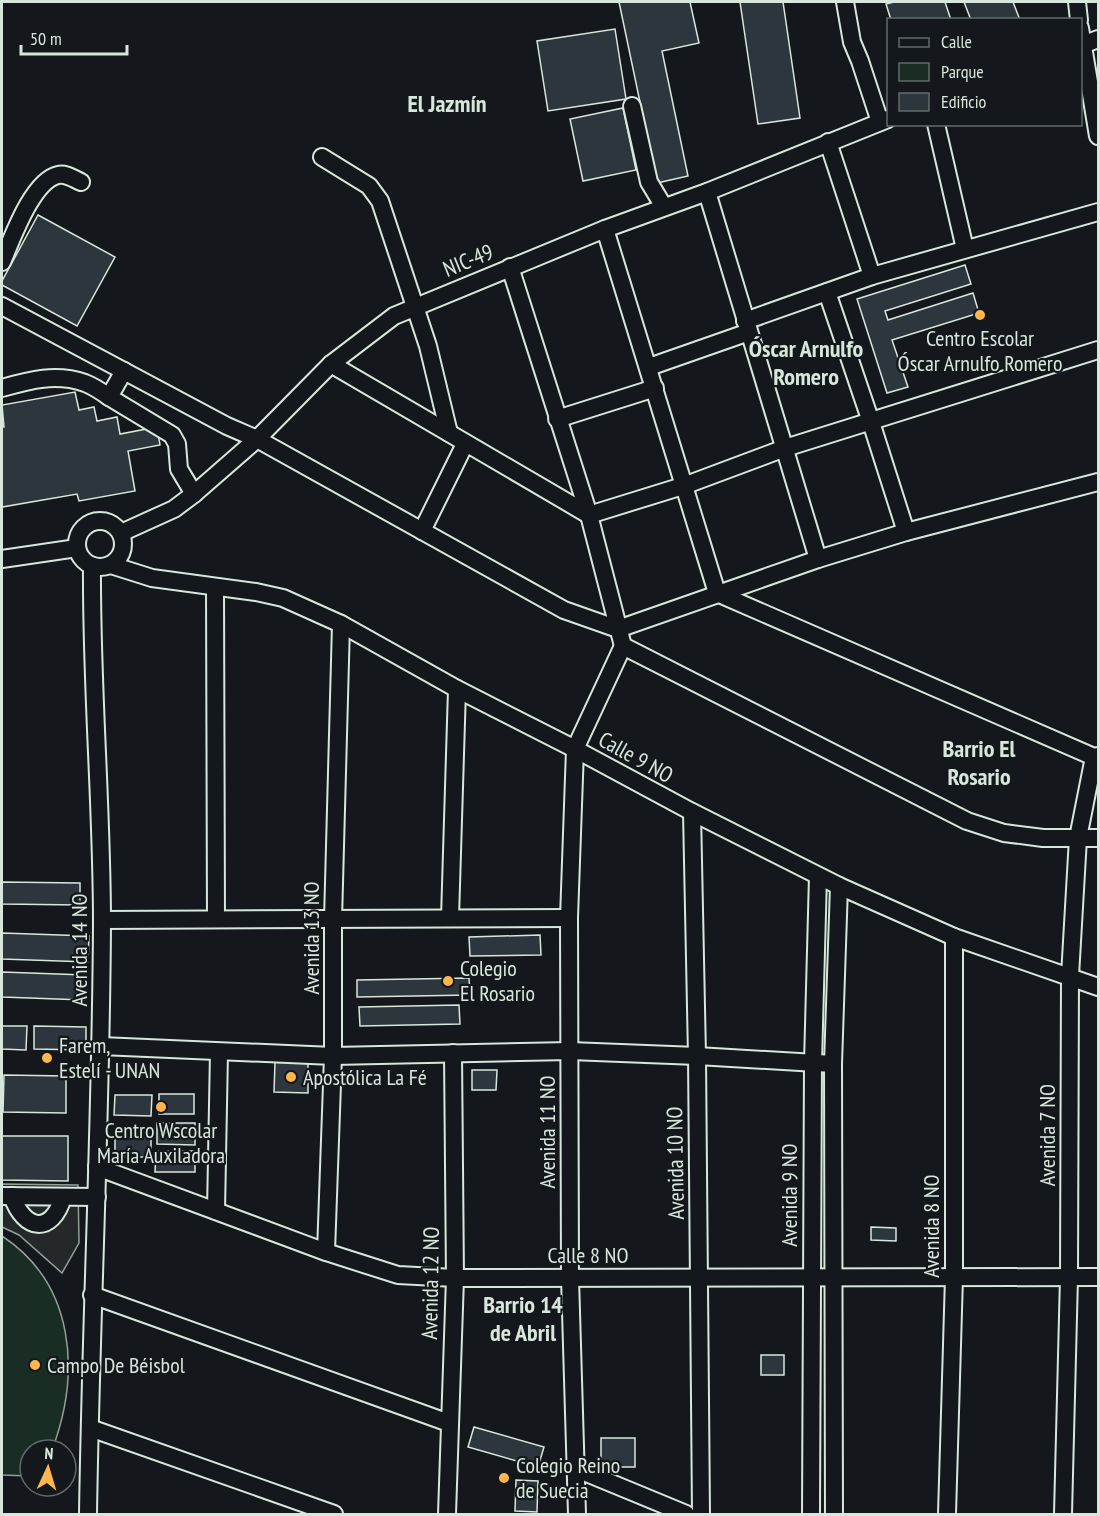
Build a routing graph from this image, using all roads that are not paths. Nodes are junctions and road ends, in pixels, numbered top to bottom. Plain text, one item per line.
1 (845, 2) edge
2 (1077, 2) edge
3 (1079, 18) edge
4 (1086, 39) edge
5 (632, 106) dead end
6 (884, 120) edge
7 (936, 126) edge
8 (1098, 136) edge
9 (828, 142) junction
10 (322, 157) dead end
11 (81, 182) dead end
12 (708, 192) junction
13 (664, 207) junction
14 (1098, 212) edge
15 (605, 229) junction
16 (965, 249) junction
17 (2, 262) edge
18 (510, 267) junction
19 (872, 276) junction
20 (827, 292) junction
21 (2, 306) edge
22 (415, 306) junction
23 (747, 326) junction
24 (1098, 350) edge
25 (330, 364) junction
26 (649, 367) junction
27 (124, 371) junction
28 (2, 388) edge
29 (655, 388) junction
30 (110, 397) junction
31 (557, 419) junction
32 (871, 422) junction
33 (449, 433) junction
34 (257, 439) junction
35 (465, 444) junction
36 (785, 448) junction
37 (1098, 482) edge
38 (686, 485) junction
39 (194, 494) junction
40 (589, 515) junction
41 (422, 531) junction
42 (906, 532) junction
43 (121, 534) junction
44 (77, 548) junction
45 (2, 559) edge
46 (818, 559) junction
47 (111, 565) junction
48 (92, 566) junction
49 (215, 587) junction
50 (717, 593) junction
51 (341, 624) junction
52 (618, 629) junction
53 (623, 646) junction
54 (458, 689) junction
55 (576, 749) junction
56 (1096, 757) edge
57 (692, 812) junction
58 (1078, 838) junction
59 (1098, 838) edge
60 (818, 876) junction
61 (839, 886) junction
62 (450, 918) junction
63 (569, 918) junction
64 (216, 919) junction
65 (102, 920) junction
66 (333, 920) junction
67 (954, 937) junction
68 (1070, 975) junction
69 (1098, 987) edge
70 (101, 1046) junction
71 (570, 1051) junction
72 (219, 1052) junction
73 (453, 1053) junction
74 (333, 1056) junction
75 (697, 1056) junction
76 (813, 1063) junction
77 (833, 1064) junction
78 (97, 1167) junction
79 (7, 1196) edge
80 (63, 1197) junction
81 (97, 1197) junction
82 (216, 1211) junction
83 (327, 1252) junction
84 (811, 1277) junction
85 (954, 1277) junction
86 (1069, 1277) junction
87 (1098, 1277) edge
88 (454, 1278) junction
89 (570, 1278) junction
90 (699, 1278) junction
91 (833, 1278) junction
92 (92, 1295) junction
93 (449, 1422) junction
94 (90, 1428) junction
95 (577, 1469) junction
96 (88, 1515) edge
97 (334, 1515) edge
98 (447, 1515) edge
99 (577, 1515) edge
100 (686, 1515) edge
101 (701, 1515) edge
102 (811, 1515) edge
103 (834, 1515) edge
104 (947, 1515) edge
105 (1063, 1515) edge

1 - 6 street
2 - 3 street
4 - 8 street
5 - 13 street
6 - 9 street, NIC-49 / NIC-49
7 - 16 street
9 - 12 street, NIC-49 / NIC-49
9 - 19 street
10 - 22 street
11 - 17 street
12 - 13 street, NIC-49 / NIC-49
12 - 23 street
13 - 15 street, NIC-49 / NIC-49
14 - 16 street
15 - 18 street, NIC-49 / NIC-49
15 - 26 street
16 - 19 street
18 - 22 street, NIC-49 / NIC-49
18 - 31 street
19 - 20 street
20 - 23 street
20 - 32 street
21 - 27 street
22 - 25 street, NIC-49 / NIC-49
22 - 33 street
23 - 26 street
23 - 36 street
24 - 32 street
25 - 33 street
25 - 34 street, NIC-49 / NIC-49
26 - 29 street
27 - 30 street
27 - 34 street
28 - 30 street
29 - 31 street
29 - 38 street
30 - 39 street
31 - 40 street
32 - 36 street
32 - 42 street
33 - 35 street
34 - 39 street, NIC-49 / NIC-49
34 - 41 street
35 - 40 street
35 - 41 street
36 - 38 street
36 - 46 street
37 - 42 street
38 - 40 street
38 - 50 street
39 - 43 street, NIC-49 / NIC-49
40 - 52 street
41 - 52 street
42 - 46 street
43 - 44 street
43 - 47 street
44 - 45 street
44 - 48 street
46 - 50 street
47 - 48 street
47 - 49 street, Calle 9 NO
48 - 65 street, Avenida 14 NO
49 - 51 street, Calle 9 NO
49 - 64 street
50 - 52 street
50 - 56 street
51 - 54 street, Calle 9 NO
51 - 66 street, Avenida 13 NO
52 - 53 street
53 - 55 street
53 - 58 street
54 - 55 street, Calle 9 NO
54 - 62 street
55 - 57 street, Calle 9 NO
55 - 63 street, Avenida 11 NO
56 - 58 street, Avenida 7 NO
57 - 60 street, Calle 9 NO
57 - 75 street, Avenida 10 NO
58 - 59 street
58 - 68 street, Avenida 7 NO
60 - 61 street, Calle 9 NO
60 - 76 street, Avenida 9 NO
61 - 67 street, Calle 9 NO
61 - 77 street, Avenida 9 NO
62 - 63 street
62 - 66 street
63 - 71 street, Avenida 11 NO
64 - 65 street
64 - 66 street
65 - 70 street, Avenida 14 NO
66 - 74 street, Avenida 13 NO
67 - 68 street, Calle 9 NO
67 - 85 street, Avenida 8 NO
68 - 69 street, Calle 9 NO
68 - 86 street, Avenida 7 NO
70 - 72 street
70 - 78 street, Avenida 14 NO
71 - 73 street
71 - 75 street
71 - 89 street, Avenida 11 NO
72 - 74 street
72 - 82 street
73 - 74 street
73 - 88 street, Avenida 12 NO
74 - 83 street, Avenida 13 NO
75 - 76 street
75 - 90 street, Avenida 10 NO
76 - 77 street
76 - 84 street, Avenida 9 NO
77 - 91 street, Avenida 9 NO
78 - 81 street, Avenida 14 NO
78 - 82 street, Calle 8 NO
79 - 80 street
79 - 80 street
80 - 81 street
81 - 92 street, Avenida 14 NO
82 - 83 street, Calle 8 NO
83 - 88 street, Calle 8 NO
84 - 90 street, Calle 8 NO
84 - 91 street, Calle 8 NO
84 - 102 street, Avenida 9 NO
85 - 86 street, Calle 8 NO
85 - 91 street, Calle 8 NO
85 - 104 street, Avenida 8 NO
86 - 87 street, Calle 8 NO
86 - 105 street, Avenida 7 NO
88 - 89 street, Calle 8 NO
88 - 93 street, Avenida 12 NO
89 - 90 street, Calle 8 NO
89 - 95 street, Avenida 11 NO
90 - 101 street, Avenida 10 NO
91 - 103 street, Avenida 9 NO
92 - 93 street
92 - 94 street, Avenida 14 NO
93 - 98 street, Avenida 12 NO
94 - 96 street, Avenida 14 NO
94 - 97 street
95 - 99 street, Avenida 11 NO
95 - 100 street

